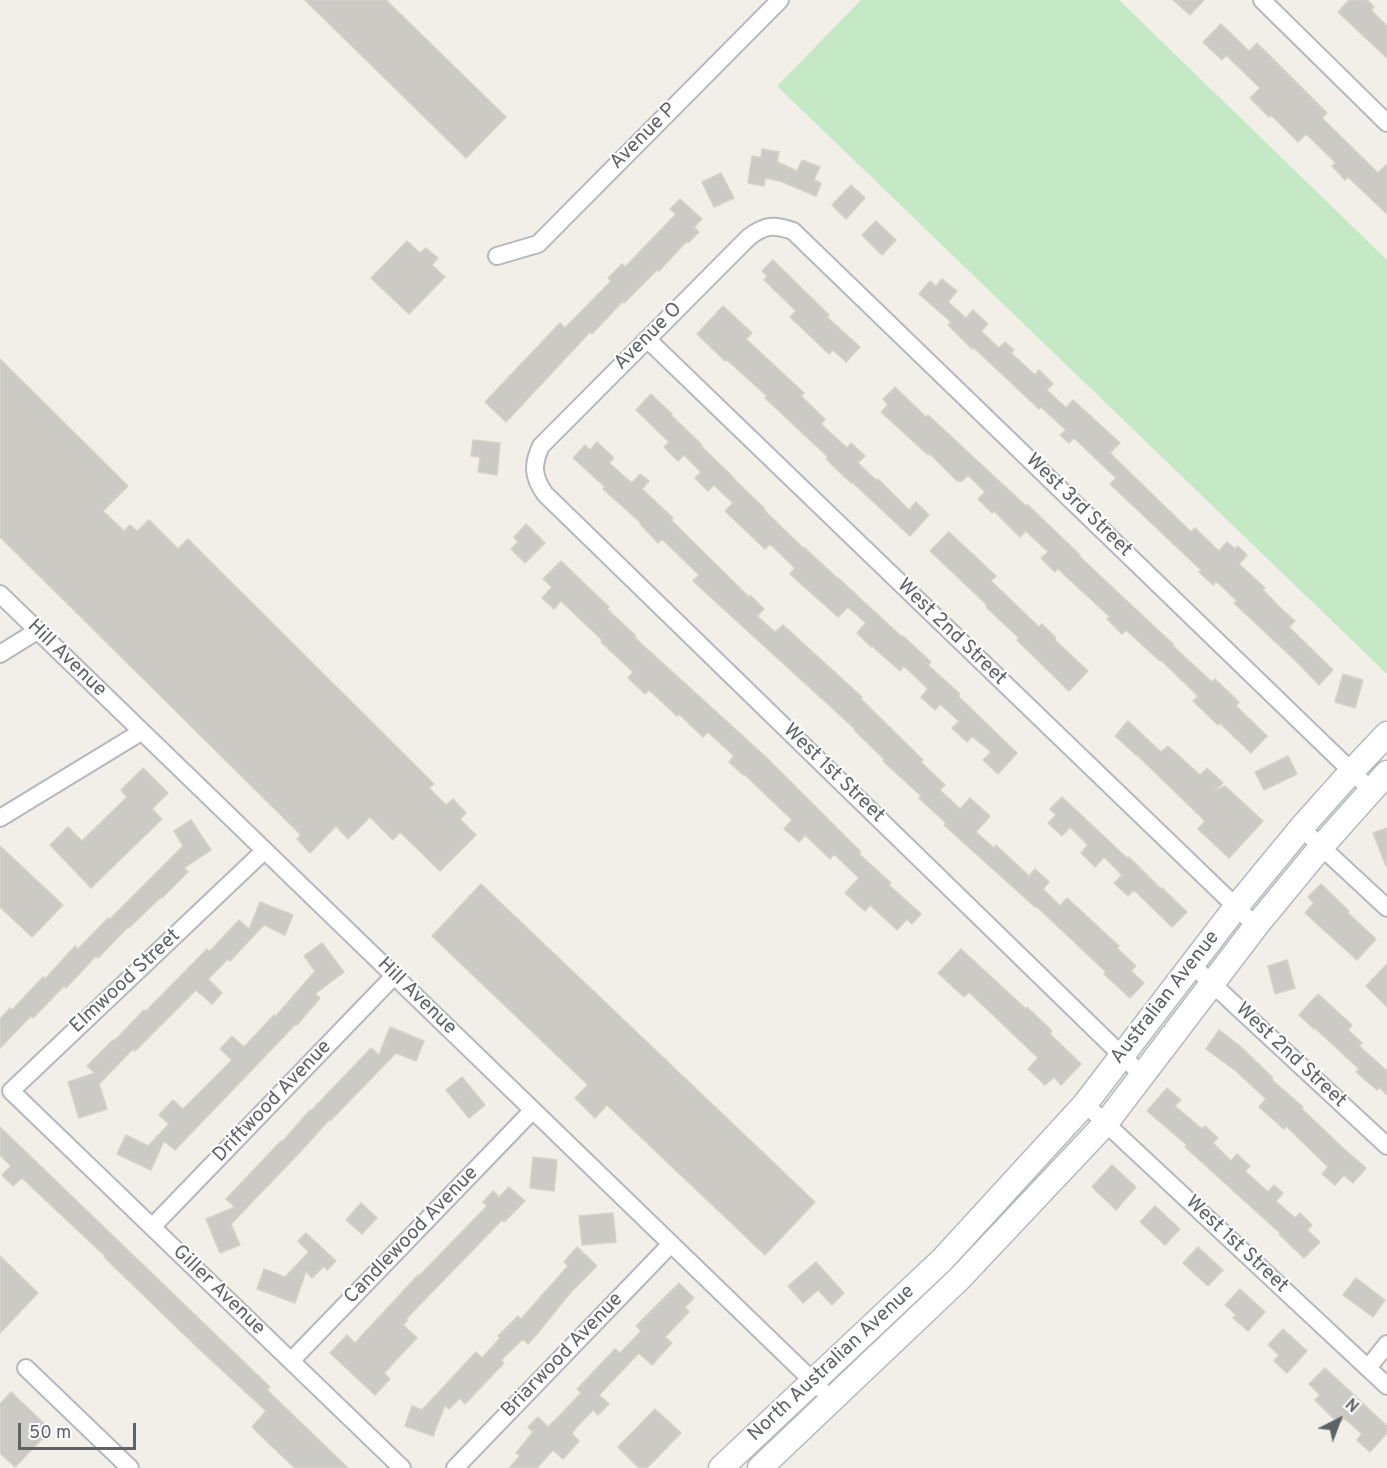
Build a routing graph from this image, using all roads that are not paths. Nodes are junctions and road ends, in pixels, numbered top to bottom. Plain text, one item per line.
1 (780, 0) edge
2 (1262, 0) edge
3 (1387, 123) edge
4 (782, 227) joint
5 (497, 256) dead end
6 (647, 339) junction
7 (534, 468) joint
8 (0, 594) edge
9 (38, 631) junction
10 (0, 654) edge
11 (141, 732) junction
12 (1387, 734) edge
13 (1351, 772) junction
14 (1379, 782) edge
15 (0, 818) edge
16 (1301, 828) junction
17 (1321, 847) junction
18 (264, 851) junction
19 (1236, 907) junction
20 (1387, 908) edge
21 (1256, 926) junction
22 (1192, 965) junction
23 (394, 976) junction
24 (1211, 983) junction
25 (1123, 1056) junction
26 (1142, 1075) junction
27 (1085, 1104) junction
28 (533, 1110) junction
29 (34, 1113) joint
30 (1106, 1123) junction
31 (1387, 1146) edge
32 (152, 1227) junction
33 (671, 1244) junction
34 (942, 1260) joint
35 (959, 1279) joint
36 (1387, 1344) edge
37 (291, 1361) junction
38 (26, 1368) dead end
39 (1368, 1368) junction
40 (813, 1381) junction
41 (1387, 1386) edge
42 (832, 1399) junction
43 (130, 1468) edge
44 (402, 1468) edge
45 (455, 1468) edge
46 (721, 1468) edge
47 (760, 1468) edge

1 - 5 street, Avenue P
2 - 3 street
4 - 6 street, Avenue O
4 - 13 street, West 3rd Street
6 - 7 street, Avenue O
6 - 19 street, West 2nd Street
7 - 25 street, West 1st Street
8 - 9 street, Hill Avenue
9 - 10 street
9 - 11 street, Hill Avenue
11 - 15 street
11 - 18 street, Hill Avenue
12 - 13 main road, Australian Avenue
13 - 14 street, West 3rd Street
13 - 16 main road, Australian Avenue
14 - 17 main road, Australian Avenue
16 - 17 street
16 - 19 main road, Australian Avenue
17 - 20 street
17 - 21 main road, Australian Avenue
18 - 23 street, Hill Avenue
18 - 29 street, Elmwood Street
19 - 21 street, West 2nd Street
19 - 22 main road, Australian Avenue
21 - 24 main road, Australian Avenue
22 - 24 street, West 2nd Street
22 - 25 main road, Australian Avenue
23 - 28 street, Hill Avenue
23 - 32 street, Driftwood Avenue
24 - 26 main road, Australian Avenue
24 - 31 street, West 2nd Street
25 - 26 street, West 1st Street
25 - 27 main road, Australian Avenue
26 - 30 main road, Australian Avenue
27 - 30 street, West 1st Street
27 - 34 main road, Australian Avenue
28 - 33 street, Hill Avenue
28 - 37 street, Candlewood Avenue
29 - 32 street, Giller Avenue
30 - 35 main road, Australian Avenue
30 - 39 street, West 1st Street
32 - 37 street, Giller Avenue
33 - 40 street, Hill Avenue
33 - 45 street, Briarwood Avenue
34 - 40 main road, North Australian Avenue
35 - 42 main road, North Australian Avenue
36 - 39 street
37 - 44 street, Giller Avenue
38 - 43 street
39 - 41 street, West 1st Street
40 - 42 street, Hill Avenue
40 - 46 main road, North Australian Avenue
42 - 47 main road, North Australian Avenue

